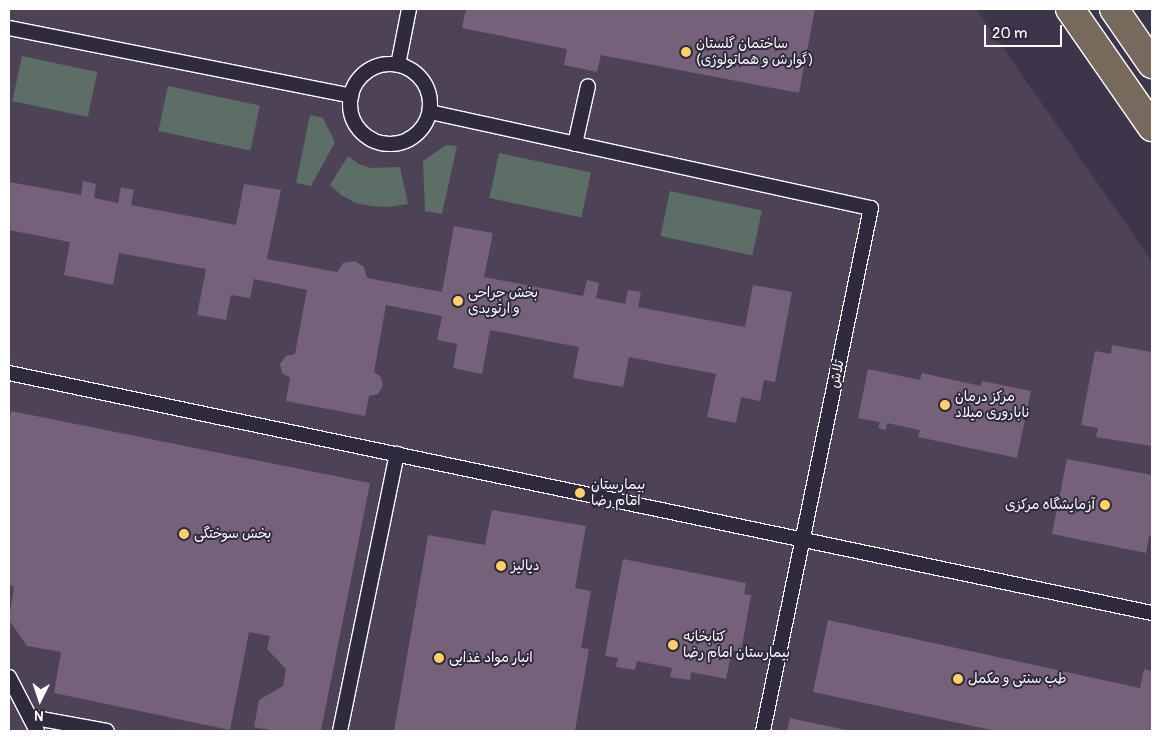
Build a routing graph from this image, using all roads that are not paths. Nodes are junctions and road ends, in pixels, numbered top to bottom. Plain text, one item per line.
1 (409, 9) edge
2 (1070, 9) edge
3 (1114, 9) edge
4 (9, 28) edge
5 (1152, 64) edge
6 (398, 65) junction
7 (588, 86) dead end
8 (351, 96) junction
9 (430, 112) junction
10 (1152, 127) edge
11 (575, 144) junction
12 (9, 373) edge
13 (397, 454) junction
14 (803, 540) junction
15 (1152, 613) edge
16 (9, 677) edge
17 (30, 716) junction
18 (37, 731) edge
19 (107, 731) edge
20 (340, 731) edge
21 (763, 731) edge

1 - 6 lane
2 - 10 main road
3 - 5 main road
4 - 8 lane
6 - 8 lane
6 - 9 lane
7 - 11 lane
8 - 9 lane
9 - 11 lane
11 - 14 lane, تلاش
12 - 13 lane
13 - 14 lane
13 - 20 lane
14 - 15 lane
14 - 21 lane, تلاش
16 - 17 lane
17 - 18 lane
17 - 19 lane

